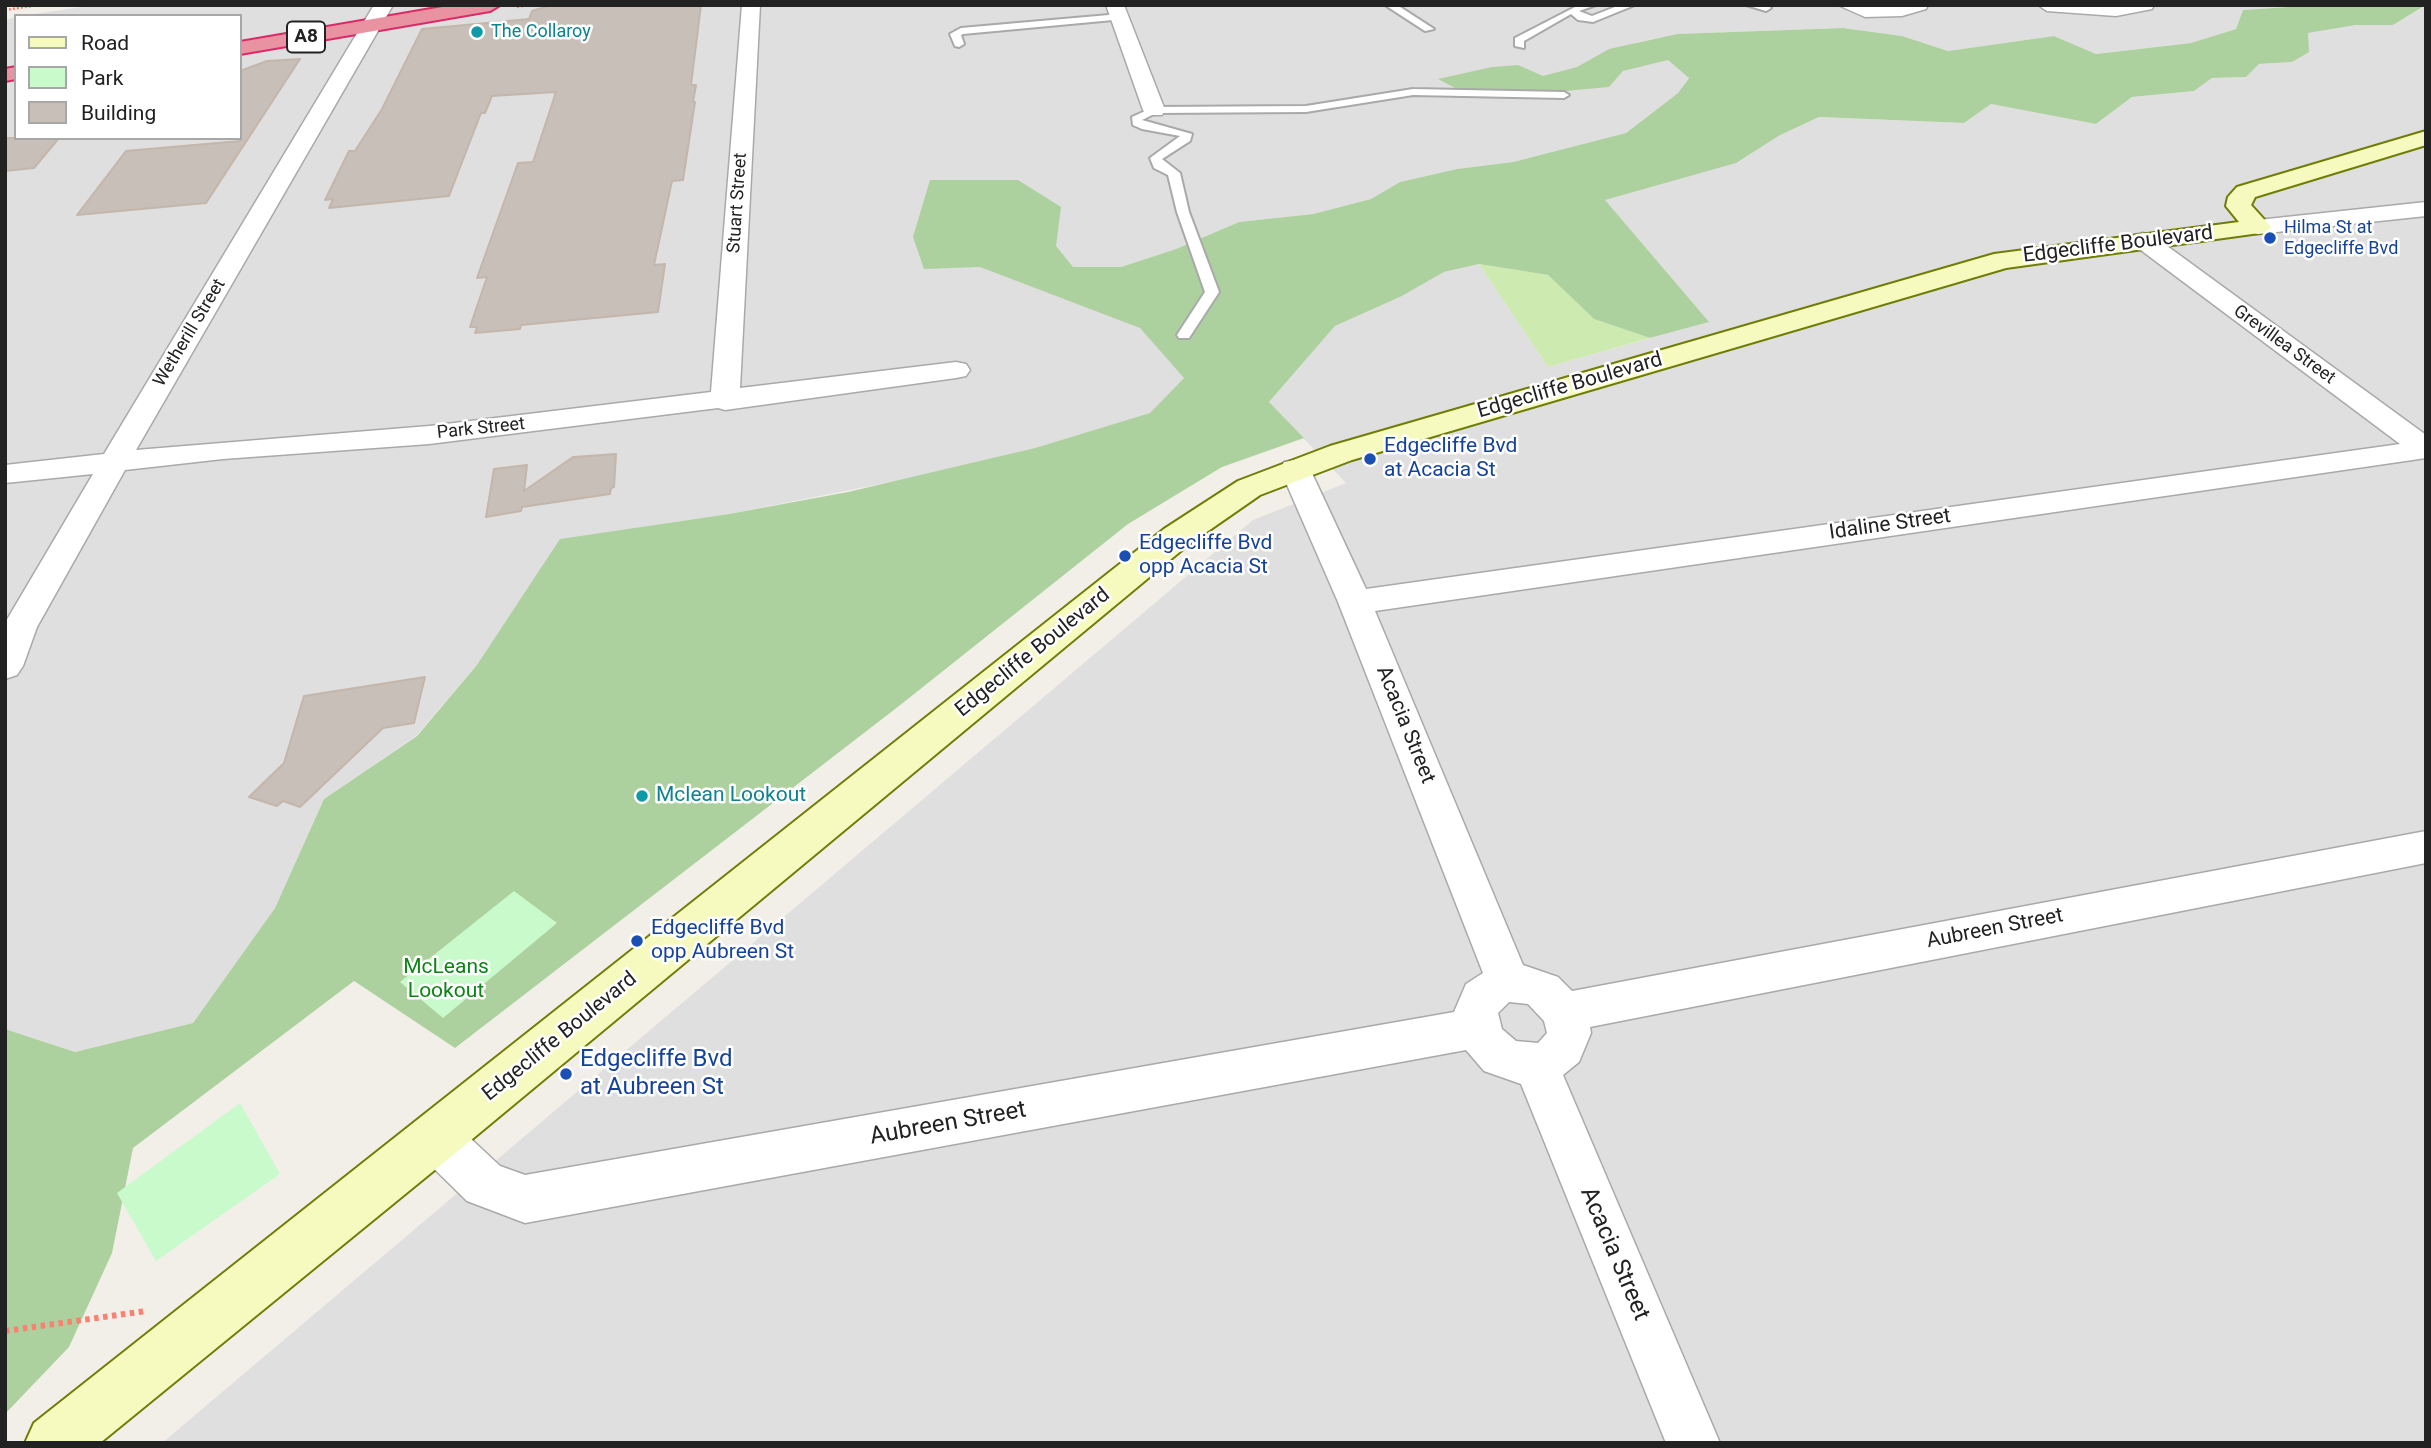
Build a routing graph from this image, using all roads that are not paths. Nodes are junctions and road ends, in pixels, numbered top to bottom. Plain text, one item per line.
1 (417, 5) edge
2 (490, 5) edge
3 (751, 5) edge
4 (1390, 5) edge
5 (1591, 5) edge
6 (1630, 5) edge
7 (1751, 5) edge
8 (1847, 5) edge
9 (1919, 5) edge
10 (2047, 5) edge
11 (2145, 5) edge
12 (1766, 8) dead end
13 (1572, 10) junction
14 (1118, 11) edge
15 (379, 14) edge
16 (1429, 29) dead end
17 (242, 35) edge
18 (959, 44) dead end
19 (1520, 46) dead end
20 (242, 48) edge
21 (1563, 95) dead end
22 (1154, 110) junction
23 (2426, 138) edge
24 (2426, 209) edge
25 (2258, 227) junction
26 (2143, 240) junction
27 (1184, 335) dead end
28 (956, 370) dead end
29 (725, 401) junction
30 (2426, 449) edge
31 (115, 462) junction
32 (1295, 469) junction
33 (5, 474) edge
34 (1355, 602) junction
35 (5, 666) edge
36 (2426, 847) edge
37 (1508, 983) junction
38 (1564, 1012) junction
39 (1478, 1028) junction
40 (1536, 1064) junction
41 (436, 1138) junction
42 (54, 1443) edge
43 (1693, 1443) edge

1 - 15 highway, A8
2 - 15 highway, A8
3 - 29 street, Stuart Street
4 - 16 lane
5 - 13 lane
6 - 13 lane
7 - 12 lane
8 - 9 street
10 - 11 street
13 - 19 lane
14 - 18 lane
14 - 22 street
15 - 17 highway, A8
15 - 20 highway, A8
15 - 31 street, Wetherill Street
21 - 22 lane
22 - 27 lane
23 - 25 street, Edgecliffe Boulevard
24 - 25 street
25 - 26 street, Edgecliffe Boulevard
26 - 30 street, Grevillea Street
26 - 32 street, Edgecliffe Boulevard
28 - 29 street, Park Street
29 - 31 street, Park Street
30 - 34 street, Idaline Street
31 - 33 street, Park Street
31 - 35 street, Wetherill Street
32 - 34 street, Acacia Street
32 - 41 street, Edgecliffe Boulevard
34 - 37 street, Acacia Street
36 - 38 street, Aubreen Street
37 - 38 street
37 - 39 street
38 - 40 street
39 - 40 street
39 - 41 street, Aubreen Street
40 - 43 street, Acacia Street
41 - 42 street, Edgecliffe Boulevard

